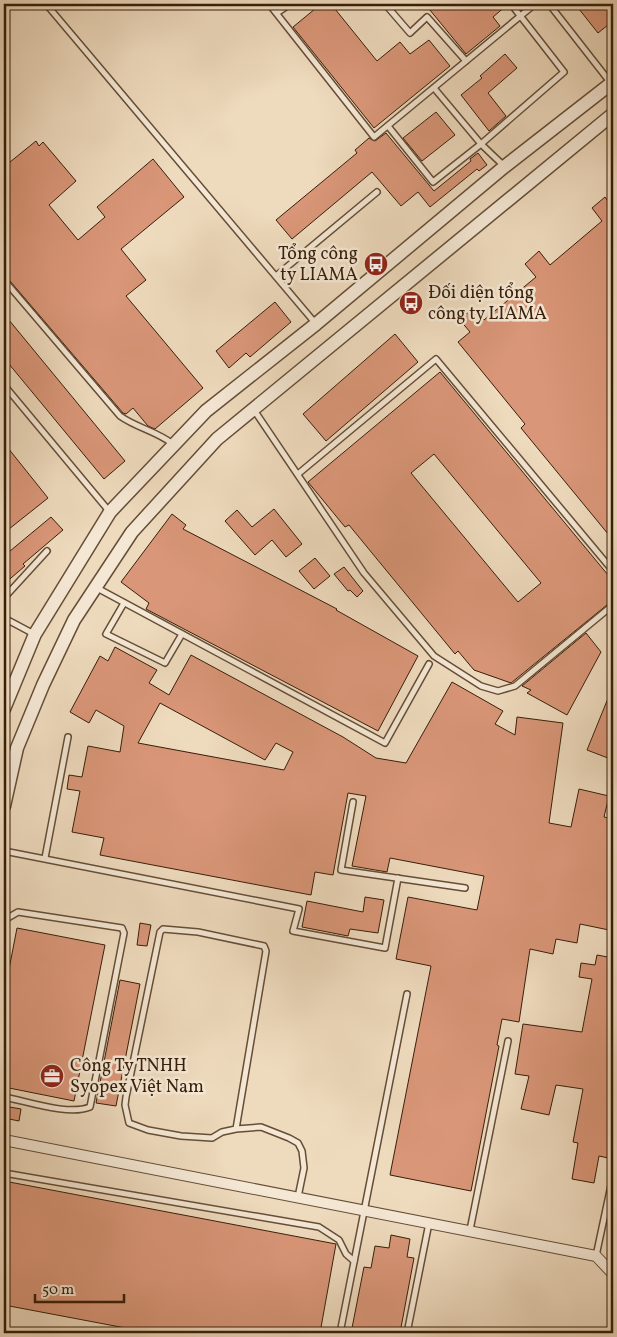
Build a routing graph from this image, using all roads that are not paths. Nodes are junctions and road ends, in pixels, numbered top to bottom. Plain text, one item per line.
1 (46, 4) edge
2 (269, 4) edge
3 (290, 4) edge
4 (385, 4) edge
5 (511, 4) edge
6 (535, 4) edge
7 (549, 4) edge
8 (277, 13) junction
9 (522, 16) junction
10 (466, 61) junction
11 (613, 84) edge
12 (434, 88) junction
13 (613, 114) edge
14 (388, 126) junction
15 (481, 144) junction
16 (504, 167) junction
17 (377, 192) dead end
18 (276, 276) junction
19 (4, 280) edge
20 (316, 324) junction
21 (4, 385) edge
22 (254, 409) junction
23 (174, 445) junction
24 (298, 474) junction
25 (110, 512) junction
26 (47, 550) dead end
27 (613, 571) edge
28 (97, 588) junction
29 (4, 598) edge
30 (124, 603) junction
31 (613, 605) edge
32 (4, 618) edge
33 (35, 634) junction
34 (182, 634) junction
35 (429, 664) dead end
36 (4, 709) edge
37 (68, 738) dead end
38 (353, 802) dead end
39 (4, 806) edge
40 (4, 851) edge
41 (44, 858) junction
42 (398, 878) junction
43 (465, 888) dead end
44 (4, 929) edge
45 (407, 994) dead end
46 (508, 1041) dead end
47 (4, 1096) edge
48 (236, 1128) junction
49 (4, 1140) edge
50 (4, 1173) edge
51 (613, 1176) edge
52 (298, 1197) junction
53 (363, 1210) junction
54 (429, 1222) junction
55 (470, 1230) junction
56 (596, 1256) junction
57 (354, 1261) junction
58 (613, 1274) edge
59 (340, 1333) edge
60 (407, 1333) edge

1 - 18 lane
2 - 8 lane
3 - 8 lane
4 - 10 lane
5 - 9 lane
6 - 9 lane
7 - 11 lane
8 - 14 lane
9 - 10 lane
9 - 15 lane
10 - 12 lane
11 - 16 street
12 - 14 lane
12 - 15 lane
13 - 22 street
14 - 15 lane
15 - 16 lane
16 - 20 street
17 - 18 lane
18 - 20 lane
19 - 23 lane
20 - 23 street
21 - 25 lane
22 - 24 lane
22 - 28 street
23 - 25 street
24 - 27 lane
24 - 31 lane
25 - 33 street
26 - 29 lane
28 - 30 lane
28 - 39 street
30 - 34 lane
30 - 34 lane
32 - 33 lane
33 - 36 street
34 - 35 lane
37 - 41 lane
38 - 42 lane
40 - 41 lane
41 - 42 lane
42 - 43 lane
44 - 47 lane
45 - 53 lane
46 - 55 lane
48 - 48 lane
48 - 52 lane
49 - 52 street
50 - 57 lane
51 - 56 lane
52 - 53 street
53 - 54 street
53 - 57 lane
54 - 55 street
54 - 60 lane
55 - 56 street
56 - 58 street
57 - 59 lane

